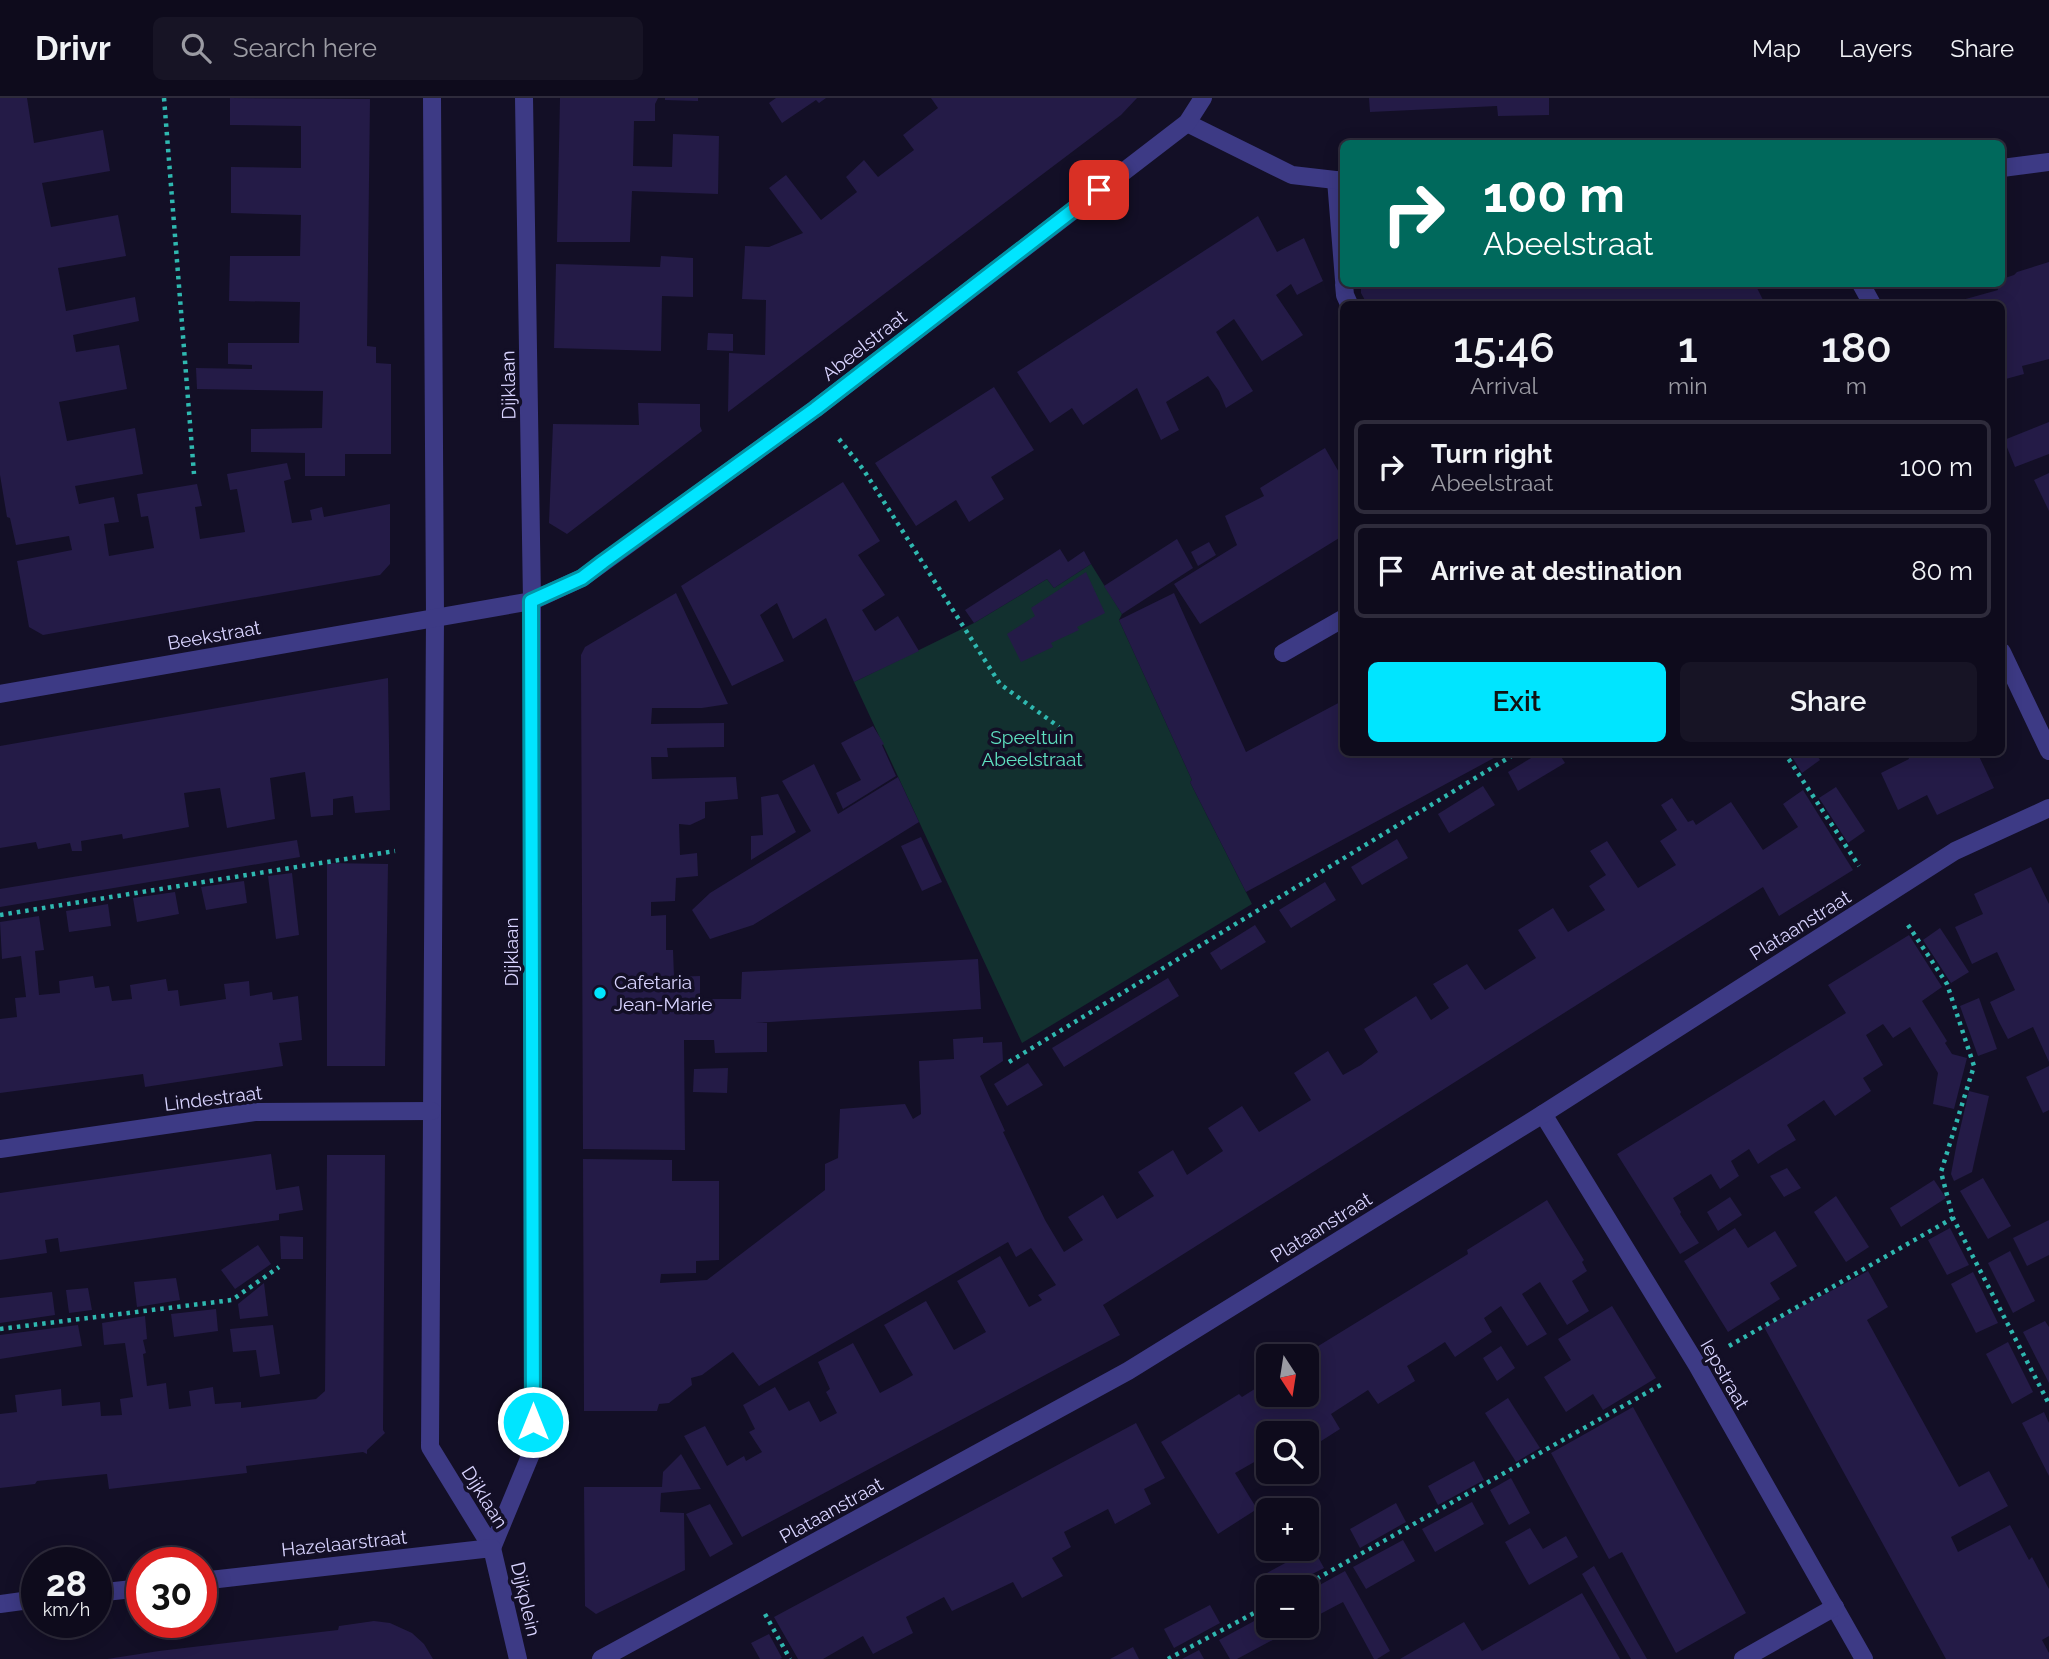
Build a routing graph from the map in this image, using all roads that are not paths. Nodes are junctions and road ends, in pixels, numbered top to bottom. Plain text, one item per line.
1 (432, 98) edge
2 (524, 98) edge
3 (1203, 98) edge
4 (1187, 123) junction
5 (2049, 162) edge
6 (2005, 168) edge
7 (1340, 181) edge
8 (531, 601) junction
9 (435, 617) junction
10 (1340, 620) edge
11 (1283, 653) dead end
12 (2005, 658) edge
13 (0, 694) edge
14 (2049, 751) edge
15 (2049, 808) edge
16 (432, 1111) junction
17 (1543, 1114) junction
18 (0, 1149) edge
19 (492, 1548) junction
20 (217, 1579) edge
21 (21, 1602) edge
22 (0, 1604) edge
23 (1835, 1607) junction
24 (518, 1659) edge
25 (601, 1659) edge
26 (1743, 1659) edge
27 (1864, 1659) edge

1 - 9 street, Dijklaan
2 - 8 street, Dijklaan
3 - 4 street, Abeelstraat
4 - 7 street
4 - 8 street, Abeelstraat
5 - 6 street
8 - 9 street, Abeelstraat
8 - 19 street, Dijklaan
9 - 13 street, Beekstraat
9 - 16 street, Dijklaan
10 - 11 street
12 - 14 street
15 - 17 street, Plataanstraat
16 - 18 street, Lindestraat
16 - 19 street, Dijklaan
17 - 23 street, Iepstraat
17 - 25 street, Plataanstraat
19 - 20 street, Hazelaarstraat
19 - 24 street, Dijkplein
21 - 22 street
23 - 26 street
23 - 27 street, Iepstraat

